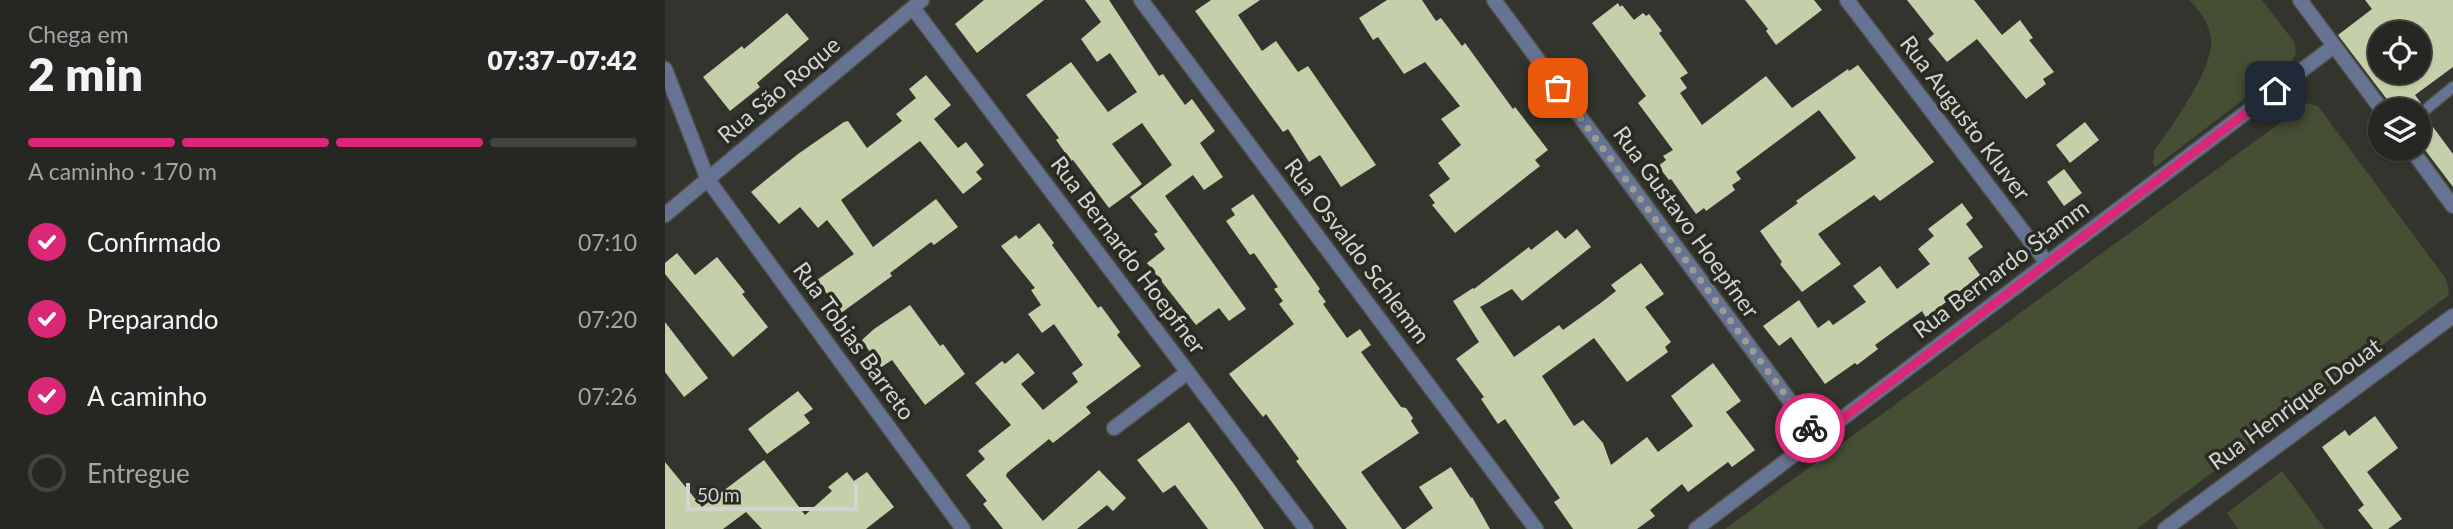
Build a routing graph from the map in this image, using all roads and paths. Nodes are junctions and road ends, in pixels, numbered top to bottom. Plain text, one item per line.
1 (1141, 0) edge
2 (1494, 0) edge
3 (1847, 0) edge
4 (2300, 0) edge
5 (917, 4) edge
6 (2334, 46) junction
7 (665, 69) edge
8 (2453, 87) edge
9 (2373, 98) edge
10 (2431, 105) edge
11 (2420, 161) edge
12 (708, 180) junction
13 (2453, 206) edge
14 (665, 215) edge
15 (2047, 263) junction
16 (2453, 316) edge
17 (1188, 373) junction
18 (1114, 428) dead end
19 (1817, 438) junction
20 (963, 529) edge
21 (1306, 529) edge
22 (1536, 529) edge
23 (1696, 529) edge
24 (2165, 529) edge

1 - 22 street, Rua Osvaldo Schlemm
2 - 19 street, Rua Gustavo Hoepfner
3 - 15 street, Rua Augusto Kluver
4 - 6 street
5 - 12 street, Rua São Roque
5 - 17 street, Rua Bernardo Hoepfner
6 - 9 street
6 - 15 street, Rua Bernardo Stamm
7 - 12 street, Rua Tobias Barreto
8 - 10 lane
11 - 13 street
12 - 14 street, Rua São Roque
12 - 20 street, Rua Tobias Barreto
15 - 19 street, Rua Bernardo Stamm
16 - 24 street, Rua Henrique Douat
17 - 18 street
17 - 21 street, Rua Bernardo Hoepfner
19 - 23 street, Rua Bernardo Stamm

